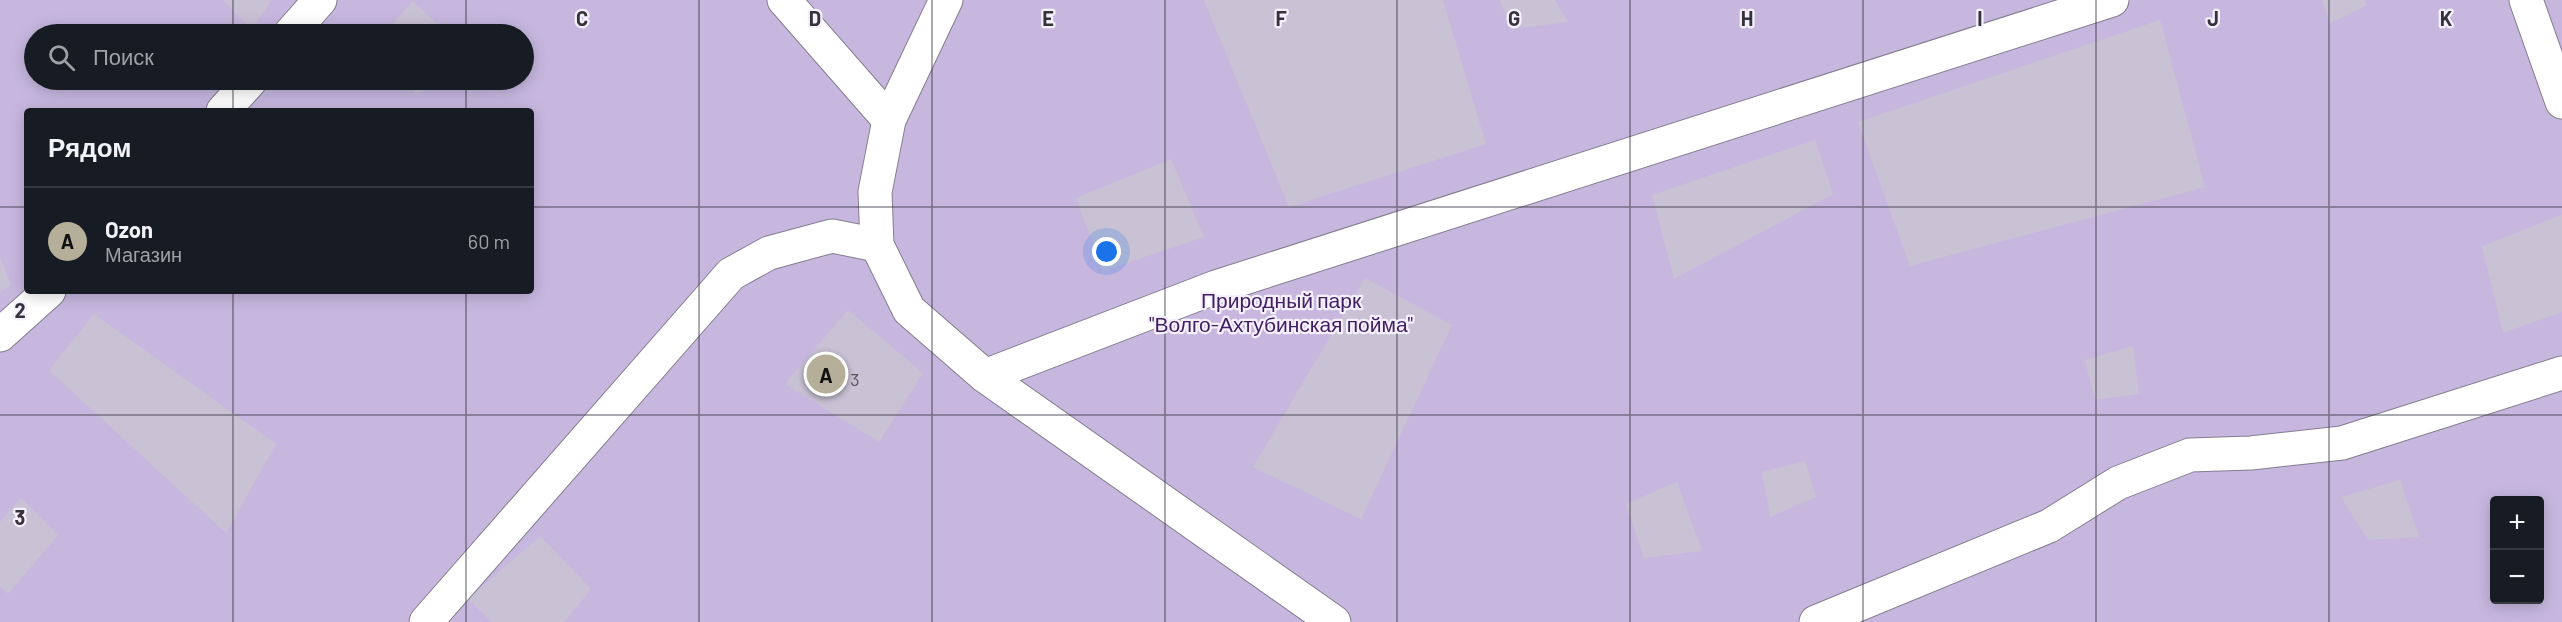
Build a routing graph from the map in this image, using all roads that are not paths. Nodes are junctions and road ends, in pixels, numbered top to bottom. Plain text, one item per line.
1 (320, 0) edge
2 (784, 0) edge
3 (946, 0) edge
4 (2112, 0) edge
5 (2526, 0) edge
6 (299, 24) edge
7 (241, 90) edge
8 (2562, 102) edge
9 (226, 108) edge
10 (889, 120) junction
11 (877, 245) junction
12 (46, 294) edge
13 (0, 335) edge
14 (2562, 373) edge
15 (985, 376) junction
16 (426, 622) edge
17 (1334, 622) edge
18 (1816, 622) edge

1 - 6 street
2 - 10 street
3 - 10 street
4 - 15 street
5 - 8 street
7 - 9 street
10 - 11 street
11 - 15 street
11 - 16 street
12 - 13 street
14 - 18 street
15 - 17 street

